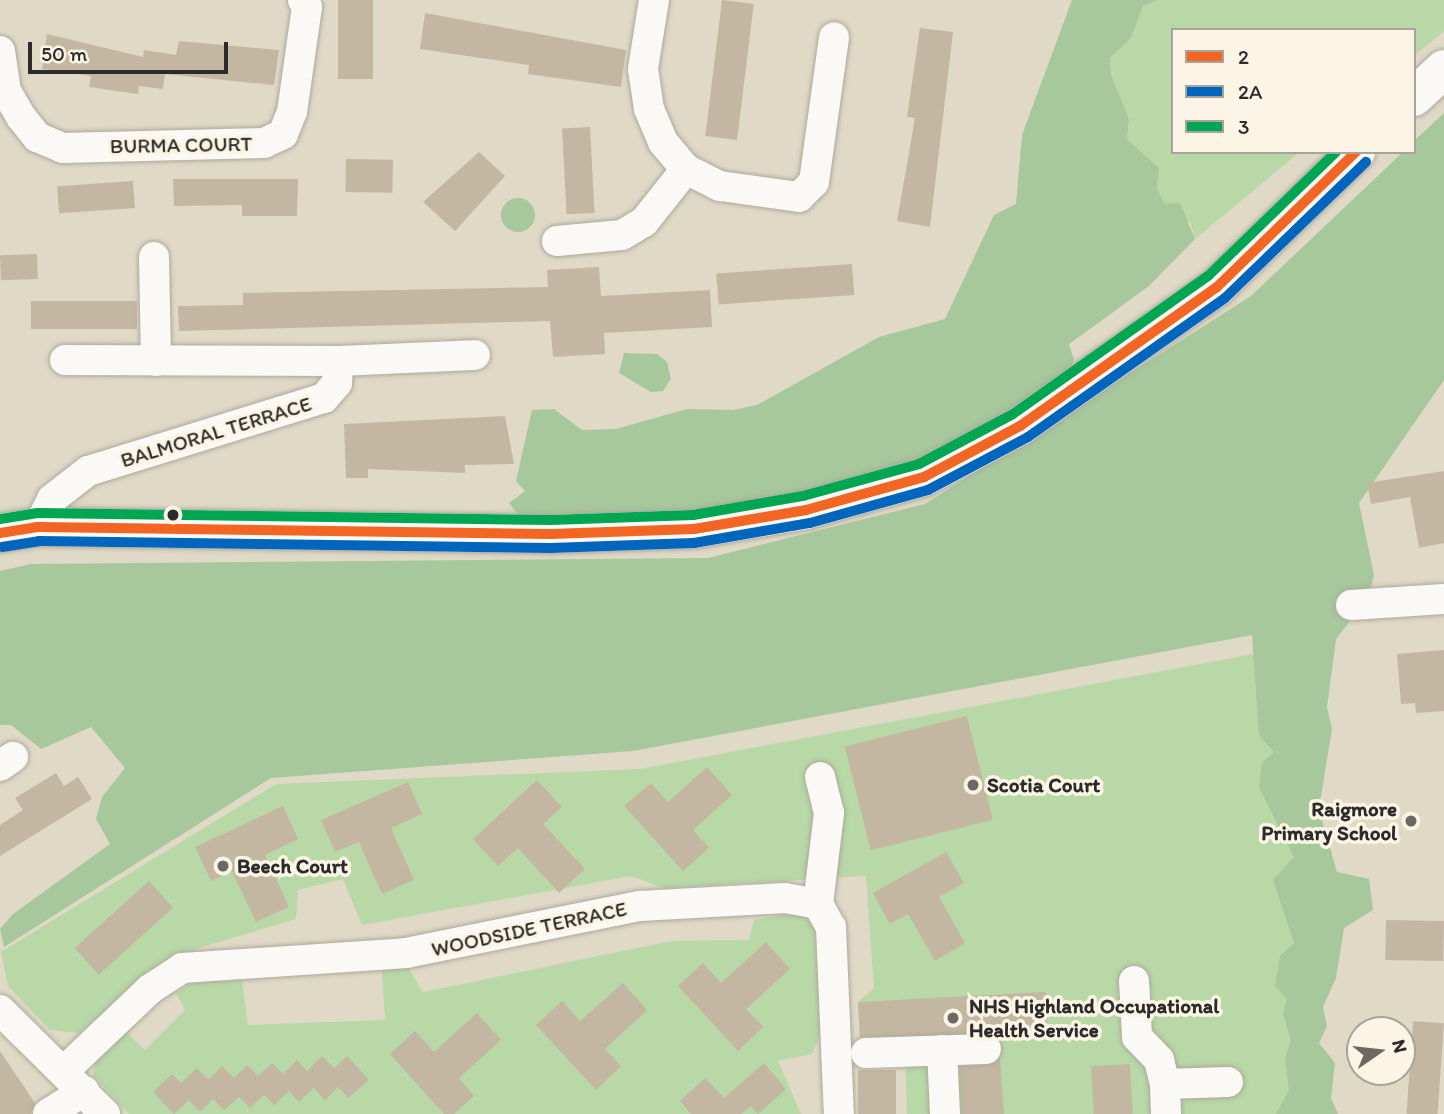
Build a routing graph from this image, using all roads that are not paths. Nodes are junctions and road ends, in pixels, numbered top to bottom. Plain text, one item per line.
1 (303, 0) edge
2 (654, 0) edge
3 (834, 37) dead end
4 (0, 51) edge
5 (1444, 69) edge
6 (1416, 95) edge
7 (1354, 154) edge
8 (686, 169) junction
9 (557, 241) dead end
10 (154, 257) dead end
11 (475, 355) dead end
12 (65, 360) dead end
13 (156, 361) junction
14 (338, 361) junction
15 (38, 527) junction
16 (0, 533) edge
17 (1444, 599) edge
18 (1351, 605) dead end
19 (820, 777) dead end
20 (818, 904) junction
21 (1134, 981) dead end
22 (6, 1023) edge
23 (986, 1048) dead end
24 (942, 1050) junction
25 (866, 1053) dead end
26 (74, 1081) junction
27 (1228, 1082) dead end
28 (1165, 1084) junction
29 (48, 1114) edge
30 (105, 1114) edge
31 (839, 1114) edge
32 (945, 1114) edge
33 (1166, 1114) edge

1 - 4 street, BURMA COURT
2 - 8 street
3 - 8 street
5 - 6 main road
7 - 15 main road
8 - 9 street
10 - 13 street
11 - 14 street
12 - 13 street, BALMORAL TERRACE
13 - 14 street, BALMORAL TERRACE
14 - 15 street, BALMORAL TERRACE
15 - 16 main road
17 - 18 street
19 - 20 street
20 - 26 street, WOODSIDE TERRACE
20 - 31 street
21 - 28 street
22 - 26 street
23 - 24 street
24 - 25 street
24 - 32 street
26 - 29 street, WOODSIDE TERRACE
26 - 30 street
27 - 28 street
28 - 33 street

